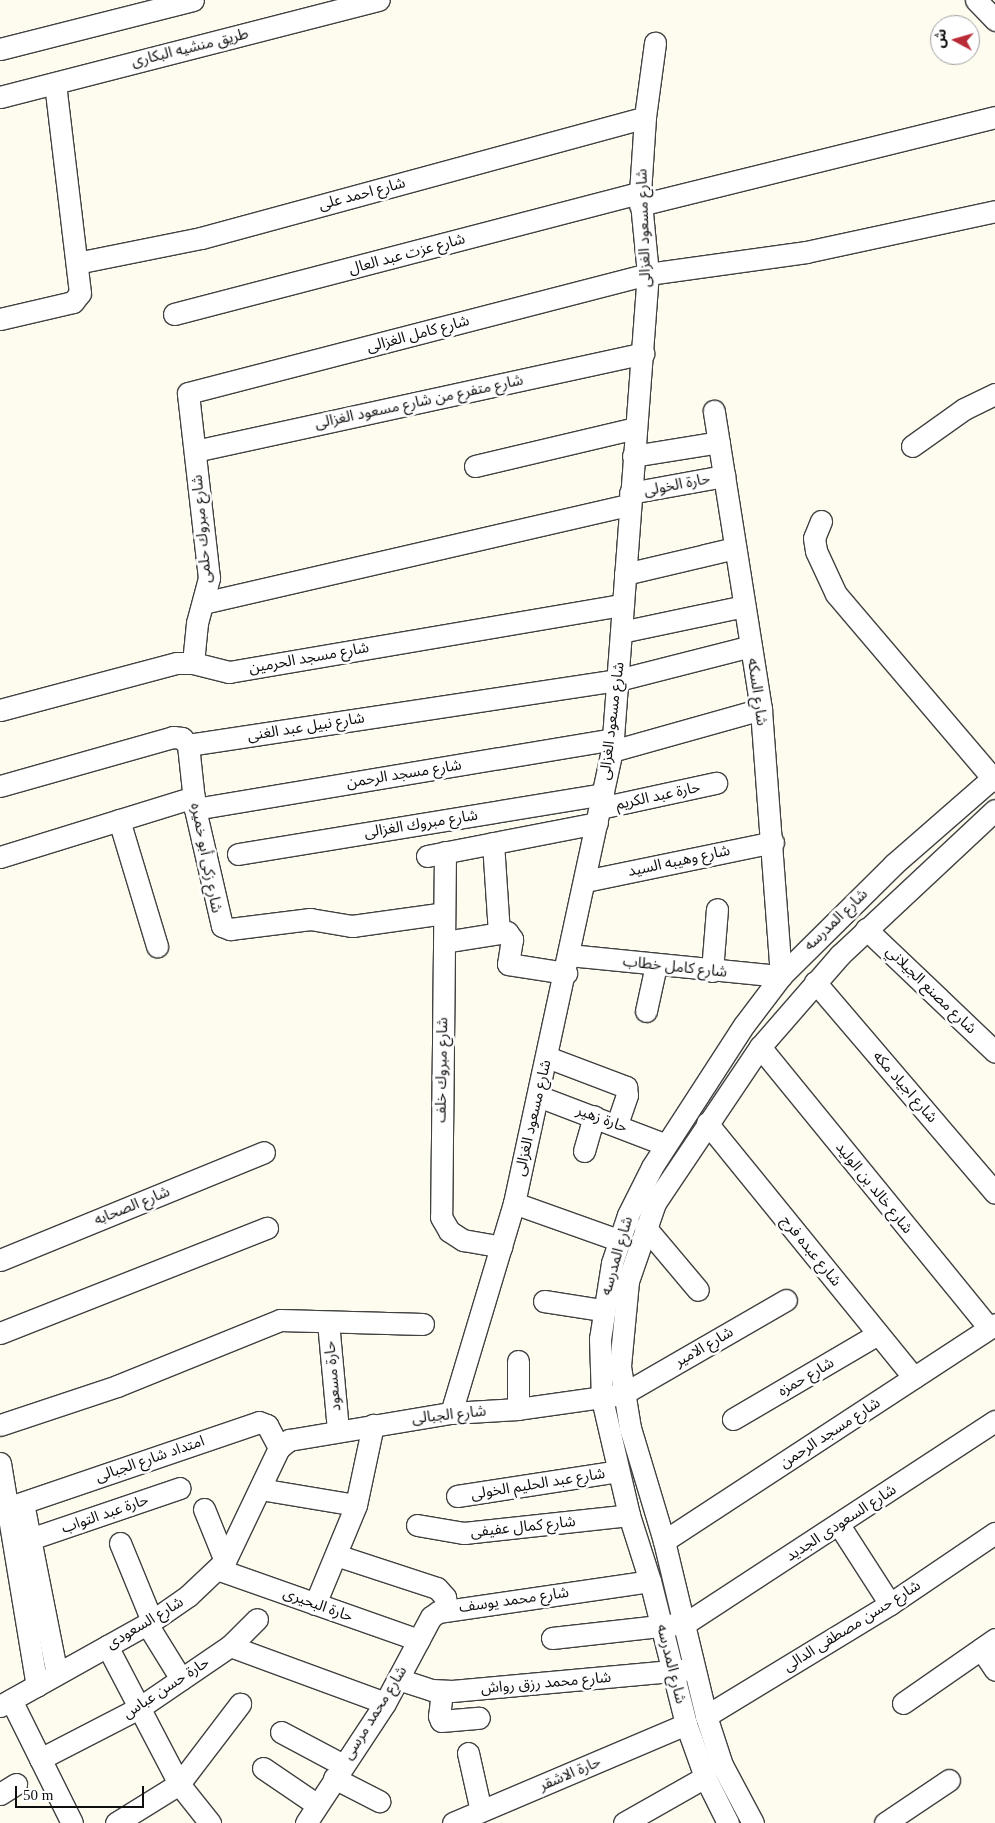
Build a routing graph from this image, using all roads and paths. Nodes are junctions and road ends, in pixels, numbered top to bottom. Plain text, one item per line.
1 (193, 0) edge
2 (379, 0) edge
3 (976, 0) edge
4 (995, 20) edge
5 (655, 44) dead end
6 (0, 49) edge
7 (55, 83) junction
8 (0, 97) edge
9 (645, 117) junction
10 (995, 117) edge
11 (640, 199) junction
12 (995, 211) edge
13 (76, 263) junction
14 (648, 274) junction
15 (174, 314) dead end
16 (0, 319) edge
17 (643, 353) junction
18 (188, 393) joint
19 (995, 394) edge
20 (714, 411) dead end
21 (636, 428) junction
22 (719, 442) junction
23 (912, 446) dead end
24 (195, 451) junction
25 (633, 456) junction
26 (475, 466) dead end
27 (724, 476) junction
28 (630, 499) junction
29 (821, 521) dead end
30 (735, 548) junction
31 (625, 574) junction
32 (203, 603) junction
33 (623, 605) junction
34 (744, 606) junction
35 (621, 632) junction
36 (751, 646) junction
37 (193, 663) junction
38 (618, 680) junction
39 (0, 710) edge
40 (760, 710) junction
41 (188, 745) junction
42 (613, 745) junction
43 (994, 779) edge
44 (716, 783) dead end
45 (0, 786) edge
46 (194, 803) junction
47 (600, 808) junction
48 (995, 810) edge
49 (118, 820) junction
50 (773, 842) junction
51 (493, 843) junction
52 (238, 854) dead end
53 (0, 857) edge
54 (585, 881) junction
55 (717, 909) dead end
56 (444, 913) junction
57 (866, 929) junction
58 (499, 933) junction
59 (444, 942) junction
60 (158, 946) dead end
61 (567, 964) junction
62 (656, 965) junction
63 (712, 971) junction
64 (781, 976) junction
65 (815, 982) junction
66 (646, 1011) dead end
67 (760, 1047) junction
68 (995, 1052) edge
69 (547, 1057) junction
70 (538, 1096) junction
71 (594, 1116) junction
72 (707, 1123) junction
73 (617, 1124) junction
74 (666, 1145) junction
75 (264, 1152) dead end
76 (584, 1152) dead end
77 (995, 1193) edge
78 (514, 1203) junction
79 (645, 1227) junction
80 (267, 1228) dead end
81 (618, 1240) junction
82 (500, 1247) junction
83 (0, 1260) edge
84 (698, 1290) dead end
85 (786, 1300) dead end
86 (544, 1301) dead end
87 (602, 1310) junction
88 (328, 1322) junction
89 (423, 1324) dead end
90 (992, 1326) edge
91 (0, 1333) edge
92 (878, 1334) junction
93 (518, 1361) dead end
94 (914, 1378) junction
95 (623, 1394) junction
96 (602, 1399) junction
97 (518, 1409) junction
98 (451, 1413) junction
99 (733, 1419) dead end
100 (995, 1421) edge
101 (373, 1425) junction
102 (0, 1426) edge
103 (338, 1430) junction
104 (279, 1448) junction
105 (0, 1463) edge
106 (618, 1471) junction
107 (180, 1488) dead end
108 (260, 1489) junction
109 (457, 1496) dead end
110 (9, 1500) edge
111 (356, 1506) junction
112 (204, 1509) dead end
113 (630, 1515) junction
114 (417, 1525) dead end
115 (839, 1525) junction
116 (995, 1533) edge
117 (30, 1539) junction
118 (664, 1541) junction
119 (120, 1543) dead end
120 (336, 1555) junction
121 (221, 1565) junction
122 (650, 1580) junction
123 (20, 1584) edge
124 (315, 1604) junction
125 (890, 1604) junction
126 (447, 1609) junction
127 (257, 1618) dead end
128 (150, 1622) junction
129 (686, 1623) junction
130 (661, 1626) junction
131 (552, 1638) dead end
132 (419, 1640) junction
133 (988, 1644) edge
134 (107, 1646) junction
135 (230, 1646) junction
136 (695, 1669) junction
137 (995, 1670) edge
138 (672, 1672) junction
139 (57, 1674) junction
140 (181, 1679) junction
141 (398, 1679) junction
142 (36, 1686) junction
143 (442, 1692) junction
144 (5, 1703) edge
145 (384, 1703) junction
146 (903, 1703) dead end
147 (240, 1704) dead end
148 (139, 1708) junction
149 (479, 1718) dead end
150 (696, 1720) junction
151 (281, 1732) dead end
152 (468, 1753) dead end
153 (40, 1759) junction
154 (262, 1768) dead end
155 (338, 1771) junction
156 (705, 1777) junction
157 (949, 1780) dead end
158 (179, 1784) junction
159 (379, 1801) dead end
160 (484, 1814) edge
161 (314, 1817) edge
162 (72, 1823) edge
163 (116, 1823) edge
164 (210, 1823) edge
165 (452, 1823) edge
166 (624, 1823) edge
167 (728, 1823) edge
168 (754, 1823) edge
169 (885, 1823) edge

1 - 6 street
2 - 7 street, طريق منشيه البكارى
3 - 4 street
5 - 9 street, شارع مسعود الغزالى
7 - 8 street, طريق منشيه البكارى
7 - 13 street
9 - 11 street, شارع مسعود الغزالى
9 - 13 street, شارع احمد على
10 - 11 street, شارع عزت عبد العال
11 - 14 street, شارع مسعود الغزالى
11 - 15 street, شارع عزت عبد العال
12 - 14 street, شارع كامل الغزالى
13 - 16 street
14 - 17 street, شارع مسعود الغزالى
14 - 18 street, شارع كامل الغزالى
17 - 21 street, شارع مسعود الغزالى
17 - 24 street, شارع متفرع من شارع مسعود الغزالى
18 - 24 street, شارع مبروك حلمى
19 - 23 street
20 - 22 street, شارع السكه
21 - 25 street, شارع مسعود الغزالى
21 - 26 street
22 - 25 street
22 - 27 street, شارع السكه
24 - 32 street, شارع مبروك حلمى
25 - 28 street, شارع مسعود الغزالى
27 - 28 street, حارة الخولى
27 - 30 street, شارع السكه
28 - 31 street, شارع مسعود الغزالى
28 - 32 street, حارة الخولى
29 - 43 street
30 - 31 street
30 - 34 street, شارع السكه
31 - 33 street, شارع مسعود الغزالى
32 - 37 street, شارع مبروك حلمى
33 - 35 street, شارع مسعود الغزالى
33 - 37 street, شارع مسجد الحرمين
34 - 35 street
34 - 36 street, شارع السكه
35 - 38 street, شارع مسعود الغزالى
36 - 38 street, شارع نبيل عبد الغنى
36 - 40 street, شارع السكه
37 - 39 street, شارع مسجد الحرمين
38 - 41 street, شارع نبيل عبد الغنى
38 - 42 street, شارع مسعود الغزالى
40 - 42 street, شارع مسجد الرحمن
40 - 50 street, شارع السكه
41 - 45 street, شارع نبيل عبد الغنى
41 - 46 street, شارع زكى أبو خميره
42 - 46 street, شارع مسجد الرحمن
42 - 47 street, شارع مسعود الغزالى
43 - 64 street, شارع المدرسه
44 - 47 street, حارة عبد الكريم
46 - 49 street, شارع مسجد الرحمن
46 - 56 street, شارع زكى أبو خميره
47 - 51 street, شارع مبروك خلف
47 - 52 street, شارع مبروك الغزالى
47 - 54 street, شارع مسعود الغزالى
48 - 57 street, شارع المدرسه
49 - 53 street, شارع مسجد الرحمن
49 - 60 street
50 - 54 street, شارع وهيبه السيد
50 - 64 street, شارع السكه
51 - 56 street, شارع مبروك خلف
51 - 58 street
54 - 61 street, شارع مسعود الغزالى
55 - 63 street
56 - 59 street, شارع مبروك خلف
57 - 65 street, شارع المدرسه
57 - 68 street, شارع مصنع الجيلاني
58 - 59 street
58 - 61 street, شارع كامل خطاب
59 - 82 street, شارع مبروك خلف
61 - 62 street, شارع كامل خطاب
61 - 69 street, شارع مسعود الغزالى
62 - 63 street, شارع كامل خطاب
62 - 66 street
63 - 64 street, شارع كامل خطاب
64 - 74 street, شارع المدرسه
65 - 67 street, شارع المدرسه
65 - 77 street, شارع اجياد مكه
67 - 72 street, شارع المدرسه
67 - 90 street, شارع خالد بن الوليد
69 - 70 street, شارع مسعود الغزالى
69 - 73 street
70 - 71 street, حارة زهير
70 - 78 street, شارع مسعود الغزالى
71 - 73 street, حارة زهير
71 - 76 street
72 - 79 street, شارع المدرسه
72 - 92 street, شارع عبده فرج
73 - 74 street, حارة زهير
74 - 81 street, شارع المدرسه
75 - 83 street, شارع الصحابه
78 - 81 street
78 - 82 street, شارع مسعود الغزالى
79 - 84 street
79 - 95 street, شارع المدرسه
80 - 91 street
81 - 87 street, شارع المدرسه
82 - 98 street, شارع مسعود الغزالى
85 - 95 street, شارع الامير
86 - 87 street
87 - 96 street, شارع المدرسه
88 - 89 street
88 - 102 street
88 - 103 street, حارة مسعود
90 - 94 street, شارع مسجد الرحمن
92 - 94 street, شارع عبده فرج
92 - 99 street, شارع حمزه
93 - 97 street
94 - 118 street, شارع مسجد الرحمن
95 - 96 street, شارع الجبالى
95 - 118 street, شارع المدرسه
96 - 97 street, شارع الجبالى
96 - 106 street, شارع المدرسه
97 - 98 street, شارع الجبالى
98 - 101 street, شارع الجبالى
100 - 115 street, شارع السعودى الجديد
101 - 103 street, شارع الجبالى
101 - 111 street
103 - 104 street, شارع الجبالى
104 - 108 street, شارع السعودى
104 - 110 street, امتداد شارع الجبالى
105 - 110 street
106 - 109 street, شارع عبد الحليم الخولى
106 - 113 street, شارع المدرسه
107 - 117 street, حارة عبد التواب
108 - 111 street
108 - 121 street, شارع السعودى
110 - 117 street
110 - 123 street
111 - 120 street
112 - 121 street
113 - 114 street, شارع كمال عفيفى
113 - 122 street, شارع المدرسه
115 - 125 street
115 - 129 street, شارع السعودى الجديد
116 - 125 street, شارع حسن مصطفى الدالى
117 - 123 street
118 - 129 street, شارع المدرسه
119 - 128 street
120 - 124 street
120 - 126 street, شارع محمد يوسف
121 - 124 street, حارة البحيرى
121 - 128 street, شارع السعودى
122 - 126 street, شارع محمد يوسف
122 - 130 street, شارع المدرسه
123 - 139 street
123 - 142 street
124 - 132 street, حارة البحيرى
125 - 150 street, شارع حسن مصطفى الدالى
126 - 132 street, شارع محمد مرسى
127 - 135 street, حارة حسن عباس
128 - 134 street, شارع السعودى
128 - 140 street
129 - 130 street
129 - 136 street, شارع المدرسه
130 - 131 street
130 - 138 street, شارع المدرسه
132 - 141 street, شارع محمد مرسى
133 - 137 street
133 - 146 street
134 - 139 street, شارع السعودى
134 - 148 street
135 - 140 street, حارة حسن عباس
135 - 145 street
136 - 138 street, شارع محمد رزق رواش
136 - 150 street, شارع المدرسه
138 - 143 street, شارع محمد رزق رواش
138 - 150 street, شارع المدرسه
139 - 142 street, شارع السعودى
140 - 148 street, حارة حسن عباس
141 - 143 street, شارع محمد رزق رواش
141 - 145 street, شارع محمد مرسى
142 - 144 street, شارع السعودى
143 - 149 street
144 - 153 street
145 - 155 street, شارع محمد مرسى
147 - 158 street
148 - 153 street, حارة حسن عباس
148 - 158 street
150 - 156 street, شارع المدرسه
150 - 160 street, حارة الاشقر
150 - 168 street, شارع المدرسه
151 - 155 street
152 - 160 street
153 - 162 street
154 - 161 street
155 - 159 street
155 - 161 street, شارع محمد مرسى
156 - 166 street
156 - 167 street, شارع المدرسه
157 - 169 street
158 - 163 street
158 - 164 street
160 - 165 street, حارة الاشقر

